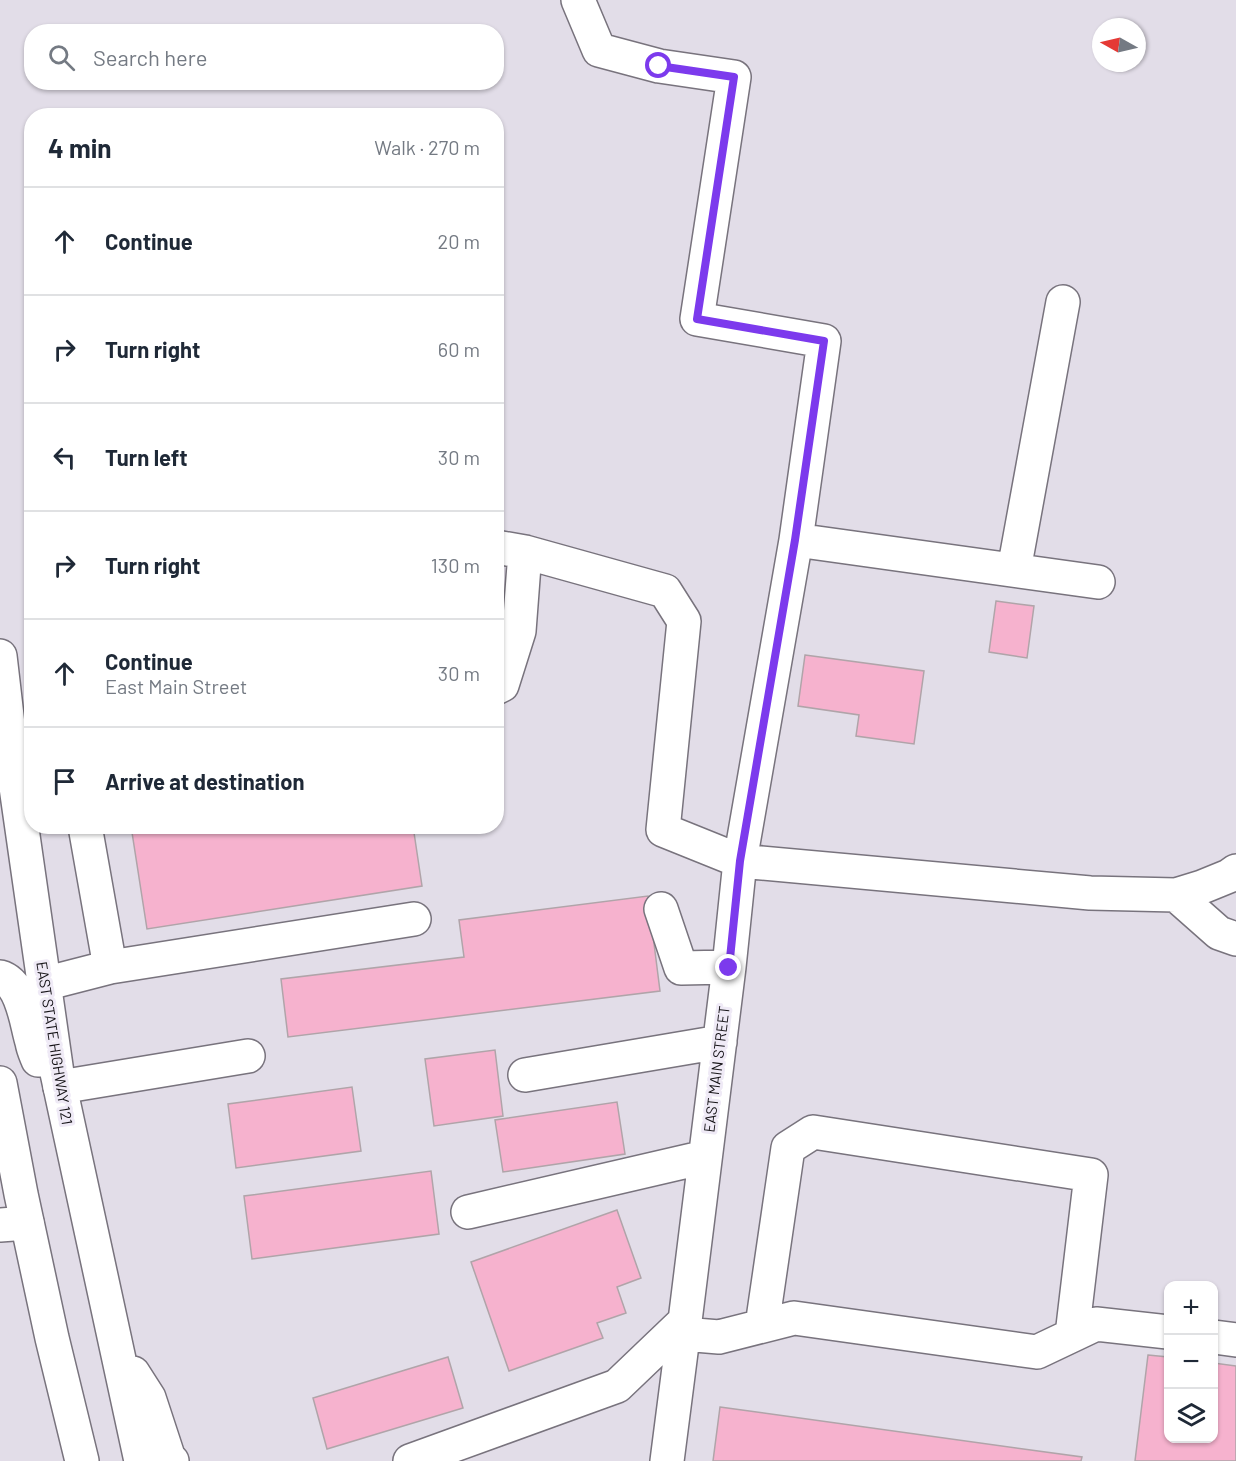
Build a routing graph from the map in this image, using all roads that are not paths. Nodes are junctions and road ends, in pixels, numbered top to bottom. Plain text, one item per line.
1 (579, 0) edge
2 (1063, 302) dead end
3 (795, 540) junction
4 (511, 549) edge
5 (1014, 570) junction
6 (1098, 582) dead end
7 (0, 656) edge
8 (504, 679) edge
9 (22, 767) edge
10 (24, 787) edge
11 (29, 834) edge
12 (86, 834) edge
13 (740, 861) junction
14 (1236, 871) edge
15 (1176, 895) junction
16 (661, 909) dead end
17 (414, 919) dead end
18 (1236, 939) edge
19 (110, 967) junction
20 (729, 968) junction
21 (0, 977) edge
22 (44, 984) junction
23 (720, 1042) junction
24 (248, 1056) dead end
25 (525, 1075) dead end
26 (0, 1083) edge
27 (60, 1087) junction
28 (705, 1157) junction
29 (468, 1212) dead end
30 (14, 1224) edge
31 (762, 1326) junction
32 (684, 1327) junction
33 (1164, 1332) edge
34 (1072, 1335) junction
35 (1218, 1338) edge
36 (1236, 1340) edge
37 (116, 1345) junction
38 (82, 1461) edge
39 (141, 1461) edge
40 (172, 1461) edge
41 (410, 1461) edge
42 (667, 1461) edge

1 - 3 main road, EAST MAIN STREET
2 - 5 main road
3 - 5 main road
3 - 13 main road, EAST MAIN STREET
4 - 8 main road
4 - 13 main road
5 - 6 main road
7 - 9 main road, EAST STATE HIGHWAY 121
9 - 10 main road, EAST STATE HIGHWAY 121
11 - 22 main road, EAST STATE HIGHWAY 121
12 - 19 main road
13 - 15 main road
13 - 20 main road, EAST MAIN STREET
14 - 15 main road
15 - 18 main road
16 - 20 main road
17 - 19 main road
19 - 22 main road
20 - 23 main road, EAST MAIN STREET
21 - 27 main road
22 - 27 main road, EAST STATE HIGHWAY 121
23 - 25 main road
23 - 28 main road, EAST MAIN STREET
24 - 27 main road
26 - 30 main road
27 - 37 main road, EAST STATE HIGHWAY 121
28 - 29 main road
28 - 32 main road, EAST MAIN STREET
30 - 38 main road
31 - 32 main road
31 - 34 main road
31 - 34 main road
32 - 41 main road
32 - 42 main road, EAST MAIN STREET
33 - 34 main road
35 - 36 main road
37 - 39 main road, EAST STATE HIGHWAY 121
37 - 40 main road

